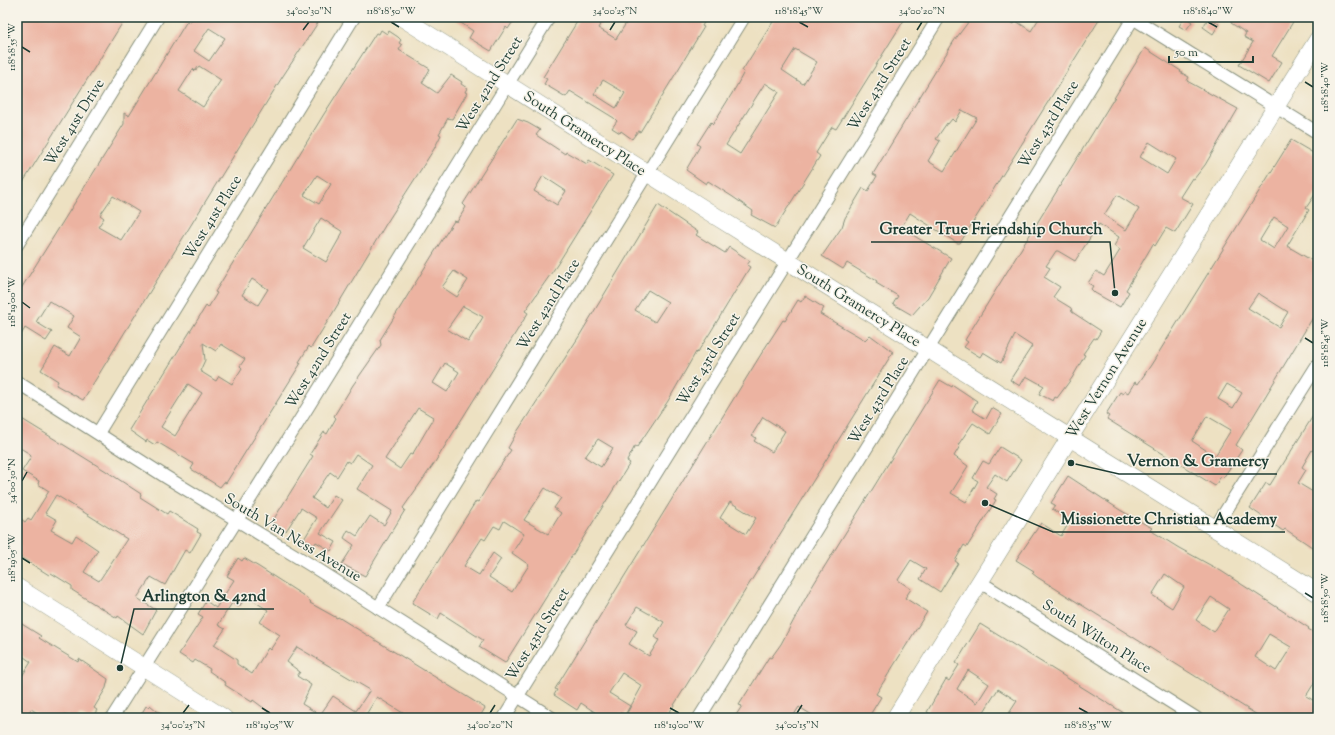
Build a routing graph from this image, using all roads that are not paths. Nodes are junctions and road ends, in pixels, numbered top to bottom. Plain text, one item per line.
1 (158, 17) edge
2 (354, 17) edge
3 (401, 17) edge
4 (549, 17) edge
5 (744, 17) edge
6 (939, 17) edge
7 (1132, 18) edge
8 (1318, 39) edge
9 (508, 84) junction
10 (1276, 107) junction
11 (1318, 133) edge
12 (648, 173) junction
13 (17, 245) edge
14 (788, 262) junction
15 (928, 348) junction
16 (1318, 364) edge
17 (17, 382) edge
18 (98, 433) junction
19 (1070, 436) junction
20 (236, 521) junction
21 (1215, 528) junction
22 (980, 582) junction
23 (17, 587) edge
24 (1318, 593) edge
25 (378, 608) junction
26 (144, 668) junction
27 (517, 696) junction
28 (112, 718) edge
29 (224, 718) edge
30 (504, 718) edge
31 (552, 718) edge
32 (699, 718) edge
33 (895, 718) edge
34 (1196, 718) edge

1 - 13 street, West 41st Drive
2 - 18 street, West 41st Place
3 - 9 street, South Gramercy Place
4 - 9 street, West 42nd Street
5 - 12 street, West 42nd Place
6 - 14 street, West 43rd Street
7 - 10 street
7 - 15 street, West 43rd Place
8 - 10 street, West Vernon Avenue
9 - 12 street, South Gramercy Place
9 - 20 street, West 42nd Street
10 - 11 street
10 - 19 street, West Vernon Avenue
12 - 14 street, South Gramercy Place
12 - 25 street, West 42nd Place
14 - 15 street, South Gramercy Place
14 - 27 street, West 43rd Street
15 - 19 street, South Gramercy Place
15 - 32 street, West 43rd Place
16 - 21 street
17 - 18 street, South Van Ness Avenue
18 - 20 street, South Van Ness Avenue
19 - 21 street, South Gramercy Place
19 - 22 street, West Vernon Avenue
20 - 25 street, South Van Ness Avenue
20 - 26 street, West 42nd Street
21 - 24 street, South Gramercy Place
22 - 33 street, West Vernon Avenue
22 - 34 street, South Wilton Place
23 - 26 street
25 - 27 street, South Van Ness Avenue
26 - 28 street, West 42nd Street
26 - 29 street
27 - 30 street, West 43rd Street
27 - 31 street, South Van Ness Avenue

